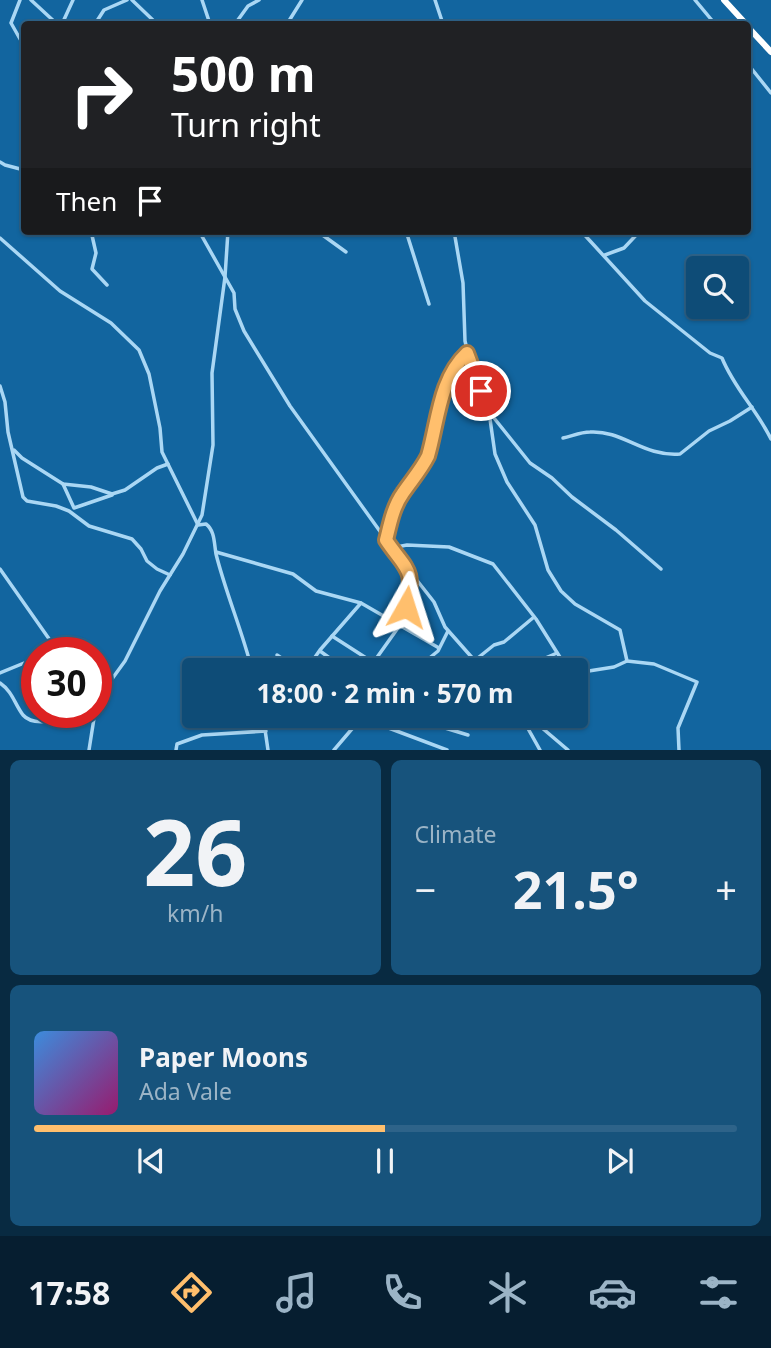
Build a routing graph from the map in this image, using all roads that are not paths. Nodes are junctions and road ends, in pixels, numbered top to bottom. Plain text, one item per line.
1 (20, 0) edge
2 (31, 0) edge
3 (73, 0) edge
4 (129, 0) edge
5 (202, 0) edge
6 (259, 0) edge
7 (302, 0) edge
8 (435, 0) edge
9 (695, 0) edge
10 (724, 0) edge
11 (56, 21) edge
12 (62, 21) edge
13 (97, 21) edge
14 (154, 21) edge
15 (209, 21) edge
16 (237, 21) edge
17 (289, 21) edge
18 (442, 21) edge
19 (712, 21) edge
20 (743, 21) edge
21 (751, 30) edge
22 (21, 41) edge
23 (771, 52) edge
24 (751, 69) edge
25 (771, 93) edge
26 (0, 162) edge
27 (21, 169) edge
28 (92, 235) edge
29 (201, 235) edge
30 (228, 235) edge
31 (323, 235) edge
32 (407, 235) edge
33 (455, 235) edge
34 (585, 235) edge
35 (636, 235) edge
36 (0, 238) edge
37 (346, 252) dead end
38 (604, 255) junction
39 (225, 277) junction
40 (107, 285) dead end
41 (429, 304) dead end
42 (467, 353) junction
43 (0, 386) edge
44 (752, 407) junction
45 (489, 412) junction
46 (564, 438) dead end
47 (771, 439) edge
48 (12, 449) junction
49 (168, 464) junction
50 (64, 484) junction
51 (117, 494) junction
52 (74, 509) junction
53 (75, 515) junction
54 (198, 525) junction
55 (386, 540) junction
56 (391, 548) junction
57 (216, 552) junction
58 (406, 567) junction
59 (0, 569) edge
60 (661, 569) dead end
61 (170, 575) junction
62 (361, 603) junction
63 (535, 617) junction
64 (400, 625) junction
65 (448, 631) junction
66 (411, 632) junction
67 (331, 636) junction
68 (48, 637) edge
69 (439, 648) junction
70 (319, 651) junction
71 (557, 653) junction
72 (277, 655) dead end
73 (249, 658) edge
74 (281, 658) edge
75 (314, 658) edge
76 (329, 658) edge
77 (365, 658) edge
78 (378, 658) edge
79 (428, 658) edge
80 (471, 658) edge
81 (478, 658) edge
82 (545, 658) edge
83 (560, 658) edge
84 (627, 661) junction
85 (21, 664) edge
86 (588, 671) edge
87 (0, 673) edge
88 (112, 679) edge
89 (0, 683) edge
90 (21, 709) edge
91 (93, 728) edge
92 (264, 728) edge
93 (353, 728) edge
94 (391, 728) edge
95 (444, 728) edge
96 (528, 728) edge
97 (542, 728) edge
98 (265, 732) junction
99 (468, 736) dead end
100 (89, 750) edge
101 (176, 750) edge
102 (268, 750) edge
103 (334, 750) edge
104 (447, 750) edge
105 (540, 750) edge
106 (568, 750) edge
107 (678, 750) edge

1 - 22 street
2 - 11 street
3 - 12 street
4 - 13 street
4 - 14 street
5 - 15 street
6 - 16 street
7 - 17 street
8 - 18 street
9 - 19 street
10 - 20 highway
21 - 23 highway
24 - 25 street
26 - 27 street
28 - 40 street
29 - 39 street
30 - 39 street
31 - 37 street
32 - 41 street
33 - 42 street
34 - 38 street
35 - 38 street
36 - 49 street
38 - 44 street
39 - 54 street
39 - 55 street
42 - 45 street
42 - 55 street
43 - 48 street
44 - 46 street
44 - 47 street
45 - 60 street
45 - 84 street
48 - 50 street
48 - 53 street
49 - 51 street
49 - 54 street
50 - 51 street
50 - 52 street
51 - 52 street
52 - 53 street
53 - 61 street
54 - 57 street
54 - 61 street
55 - 56 street
56 - 58 street
56 - 63 street
57 - 62 street
57 - 73 street
58 - 65 street
58 - 66 street
59 - 68 street
61 - 88 street
62 - 64 street
62 - 67 street
63 - 71 street
63 - 81 street
64 - 66 street
64 - 78 street
65 - 69 street
65 - 80 street
66 - 69 street
67 - 70 street
67 - 77 street
69 - 79 street
70 - 75 street
70 - 76 street
71 - 82 street
71 - 83 street
72 - 74 street
84 - 86 street
84 - 107 street
85 - 87 street
89 - 90 street
91 - 100 street
92 - 98 street
93 - 103 street
94 - 104 street
95 - 99 street
96 - 105 street
97 - 106 street
98 - 101 street
98 - 102 street

